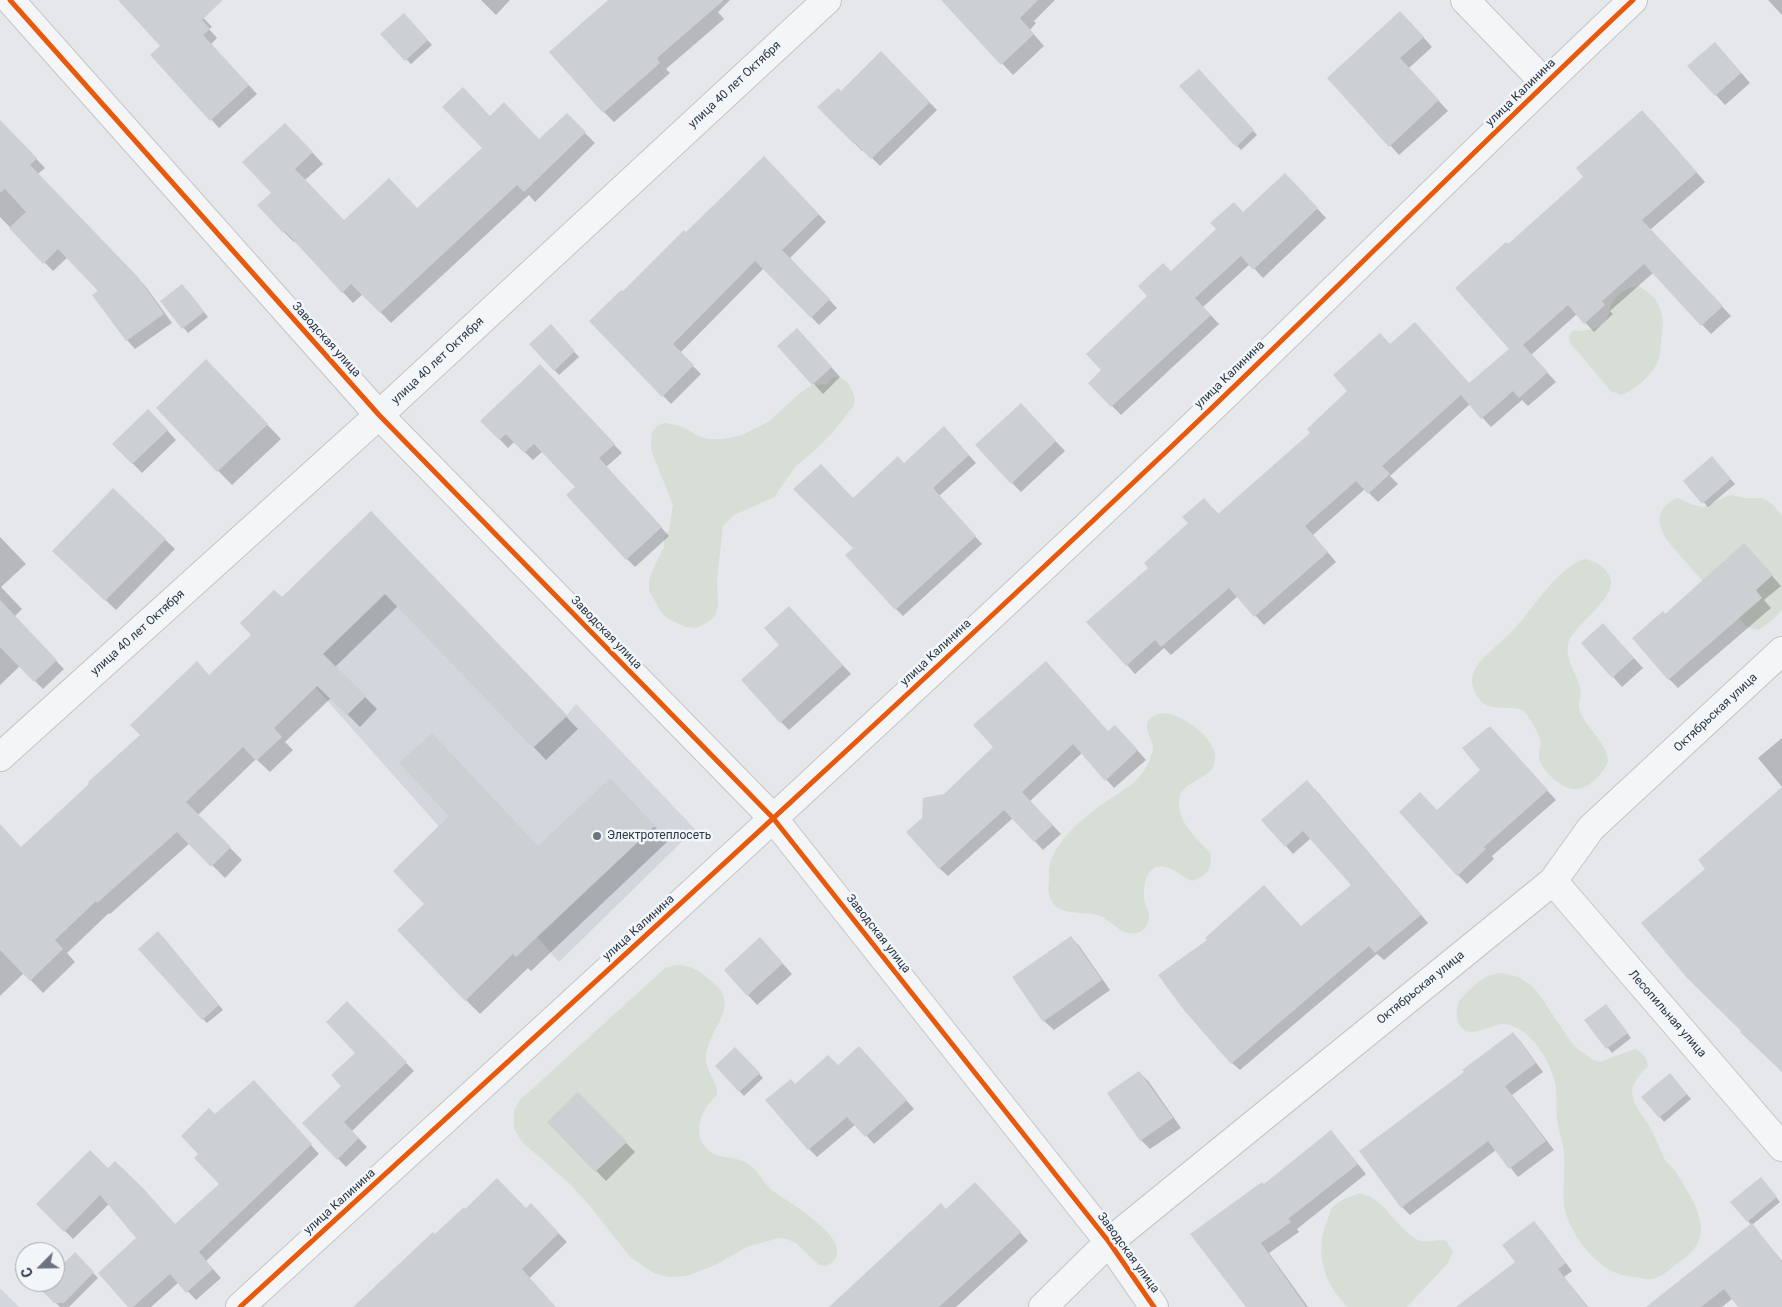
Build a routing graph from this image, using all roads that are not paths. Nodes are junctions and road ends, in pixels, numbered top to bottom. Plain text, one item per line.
1 (10, 0) edge
2 (827, 0) edge
3 (1465, 0) edge
4 (1633, 0) edge
5 (1545, 83) junction
6 (379, 415) junction
7 (1782, 651) edge
8 (0, 757) edge
9 (774, 818) junction
10 (1553, 881) junction
11 (1782, 1147) edge
12 (1110, 1242) junction
13 (240, 1307) edge
14 (1043, 1307) edge
15 (1154, 1307) edge

1 - 6 street, Заводская улица
2 - 6 street, улица 40 лет Октября
3 - 5 street
4 - 5 street, улица Калинина
5 - 9 street, улица Калинина
6 - 8 street, улица 40 лет Октября
6 - 9 street, Заводская улица
7 - 10 street, Октябрьская улица
9 - 12 street, Заводская улица
9 - 13 street, улица Калинина
10 - 11 street, Лесопильная улица
10 - 12 street, Октябрьская улица
12 - 14 street, Октябрьская улица
12 - 15 street, Заводская улица

